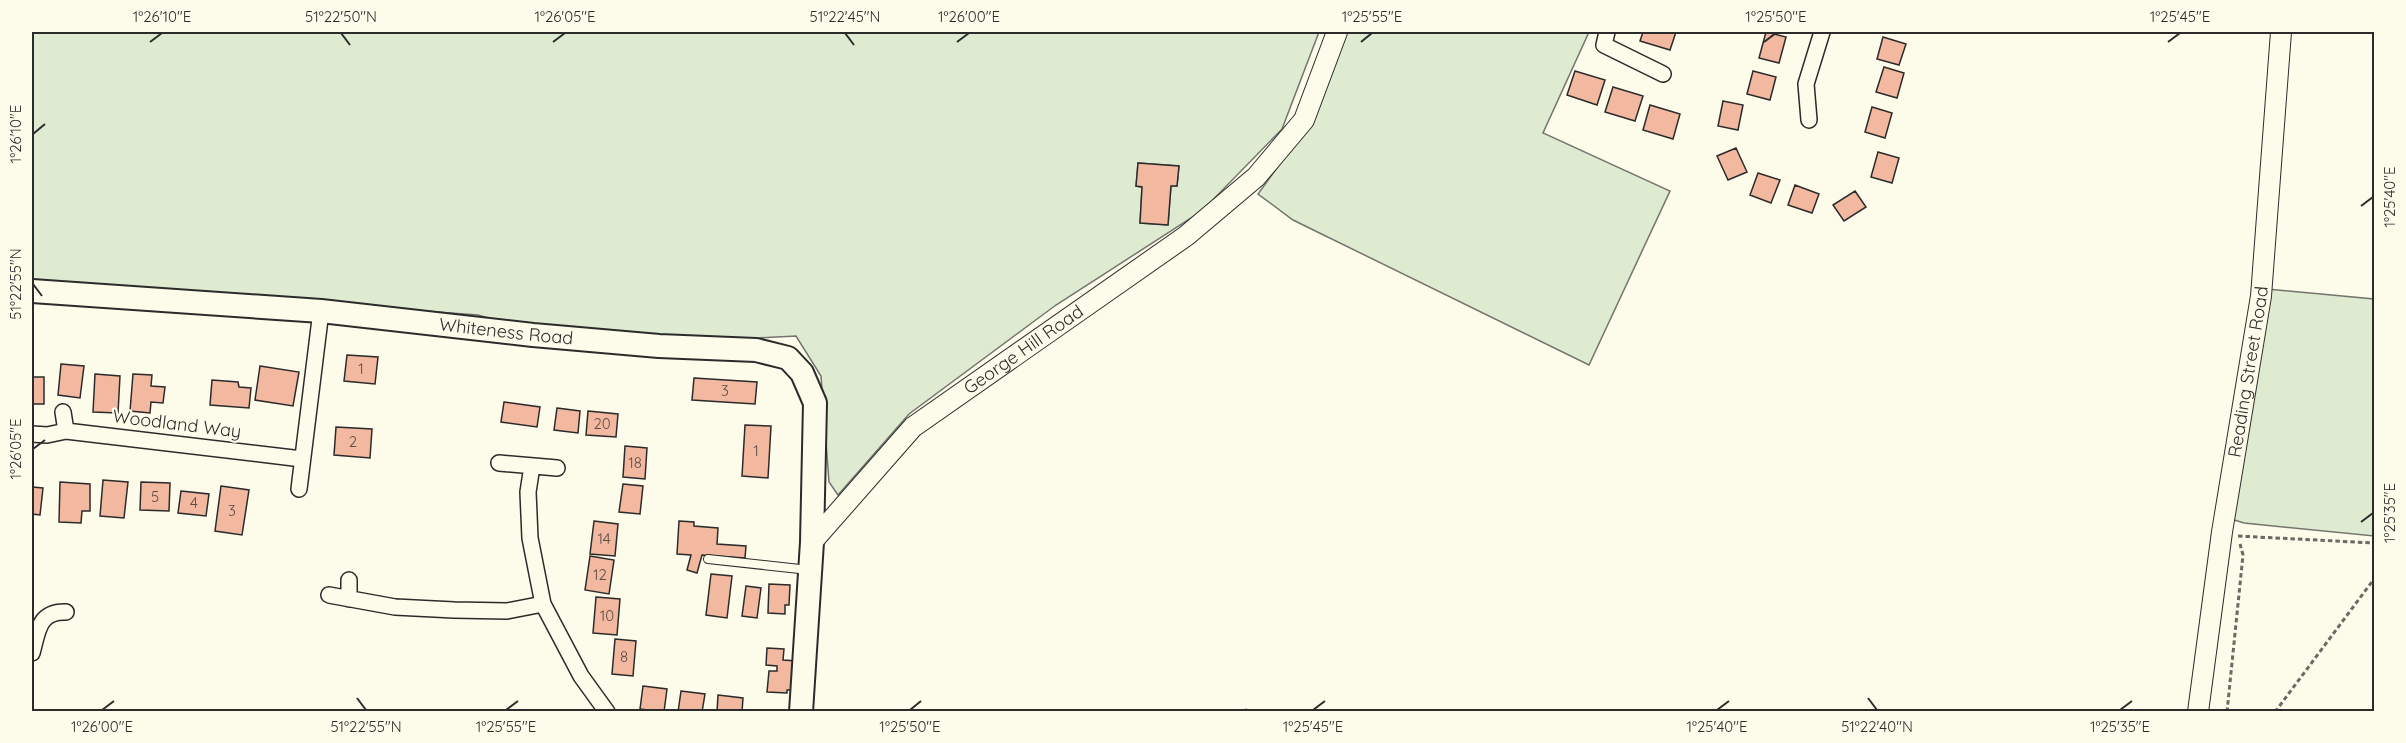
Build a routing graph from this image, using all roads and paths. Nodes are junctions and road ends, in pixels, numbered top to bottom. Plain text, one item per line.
1 (1336, 32) edge
2 (1607, 32) edge
3 (1822, 32) edge
4 (2281, 32) edge
5 (1663, 74) dead end
6 (1809, 120) dead end
7 (32, 291) edge
8 (321, 311) junction
9 (63, 411) dead end
10 (66, 431) junction
11 (32, 434) edge
12 (302, 459) junction
13 (500, 463) dead end
14 (532, 466) junction
15 (556, 468) dead end
16 (299, 489) dead end
17 (2230, 534) junction
18 (812, 542) junction
19 (2374, 543) edge
20 (708, 559) dead end
21 (810, 570) junction
22 (2374, 579) edge
23 (348, 580) dead end
24 (329, 595) dead end
25 (349, 599) junction
26 (543, 604) junction
27 (66, 612) dead end
28 (32, 653) edge
29 (1245, 710) dead end
30 (607, 711) edge
31 (801, 711) edge
32 (1259, 711) edge
33 (2198, 711) edge
34 (2227, 711) edge
35 (2275, 711) edge

1 - 18 street, George Hill Road
2 - 5 street
3 - 6 street
4 - 17 street, Reading Street Road
7 - 8 main road, Whiteness Road
8 - 12 street
8 - 18 main road, Whiteness Road
9 - 10 street
10 - 11 street, Woodland Way
10 - 12 street, Woodland Way
12 - 16 street
13 - 14 street
14 - 15 street
14 - 26 street
17 - 19 path
17 - 33 street, Reading Street Road
17 - 34 path
18 - 21 main road
20 - 21 lane
21 - 31 main road
22 - 35 path
23 - 25 street
24 - 25 street
25 - 26 street
26 - 30 street
27 - 28 street
29 - 32 path

